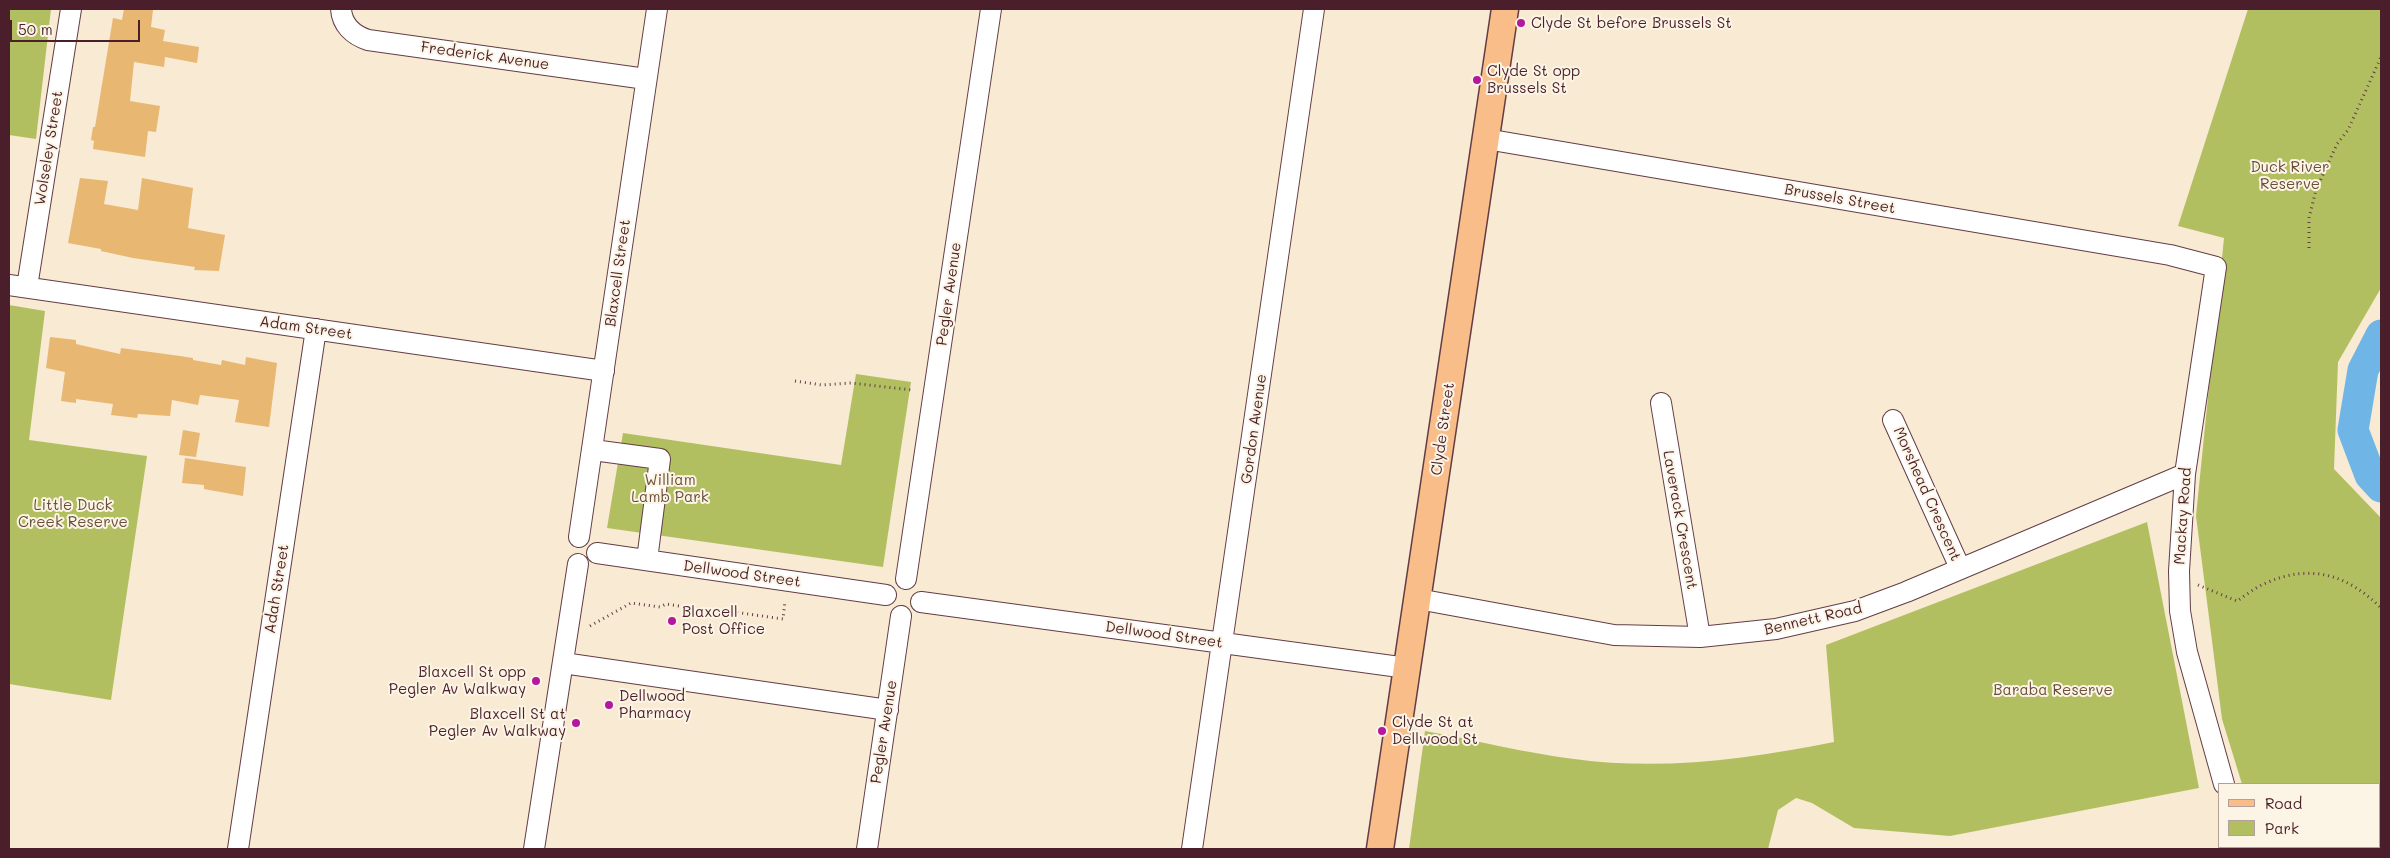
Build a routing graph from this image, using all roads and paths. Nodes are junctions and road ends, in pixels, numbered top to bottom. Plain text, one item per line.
1 (71, 9) edge
2 (340, 9) edge
3 (657, 9) edge
4 (991, 9) edge
5 (1314, 9) edge
6 (1505, 9) edge
7 (2381, 57) edge
8 (646, 79) junction
9 (1486, 139) junction
10 (2309, 248) dead end
11 (2194, 262) joint
12 (18, 286) edge
13 (316, 329) junction
14 (604, 371) junction
15 (795, 381) dead end
16 (912, 390) dead end
17 (1661, 403) dead end
18 (1893, 420) dead end
19 (593, 450) junction
20 (2185, 474) junction
21 (579, 538) junction
22 (597, 553) junction
23 (647, 560) junction
24 (578, 564) junction
25 (1960, 568) junction
26 (906, 579) junction
27 (2180, 591) junction
28 (886, 595) junction
29 (1418, 599) junction
30 (785, 601) dead end
31 (921, 602) junction
32 (2381, 608) edge
33 (902, 616) junction
34 (590, 626) dead end
35 (1700, 637) junction
36 (1223, 643) junction
37 (563, 663) junction
38 (1408, 668) junction
39 (888, 710) junction
40 (2224, 783) edge
41 (238, 849) edge
42 (534, 849) edge
43 (867, 849) edge
44 (1192, 849) edge
45 (1380, 849) edge

1 - 12 street, Wolseley Street
2 - 8 street, Frederick Avenue
3 - 8 street, Blaxcell Street
4 - 26 street, Pegler Avenue
5 - 36 street, Gordon Avenue
6 - 9 main road, Clyde Street
7 - 10 path
8 - 14 street, Blaxcell Street
9 - 11 street, Brussels Street
9 - 29 main road, Clyde Street
11 - 20 street, Mackay Road
12 - 13 street, Adam Street
13 - 14 street, Adam Street
13 - 41 street, Adah Street
14 - 19 street, Blaxcell Street
15 - 16 path
17 - 35 street, Laverack Crescent
18 - 25 street, Morshead Crescent
19 - 21 street, Blaxcell Street
19 - 23 street
20 - 25 street, Bennett Road
20 - 27 street, Mackay Road
21 - 22 street
21 - 24 street
22 - 23 street, Dellwood Street
22 - 24 street
23 - 28 street, Dellwood Street
24 - 37 street
25 - 35 street, Bennett Road
26 - 28 street
26 - 31 street
27 - 32 path
27 - 40 street, Mackay Road
28 - 33 street
29 - 35 street, Bennett Road
29 - 38 main road, Clyde Street
30 - 34 path
31 - 33 street
31 - 36 street, Dellwood Street
33 - 39 street, Pegler Avenue
36 - 38 street, Dellwood Street
36 - 44 street, Gordon Avenue
37 - 39 street
37 - 42 street
38 - 45 main road, Clyde Street
39 - 43 street, Pegler Avenue

